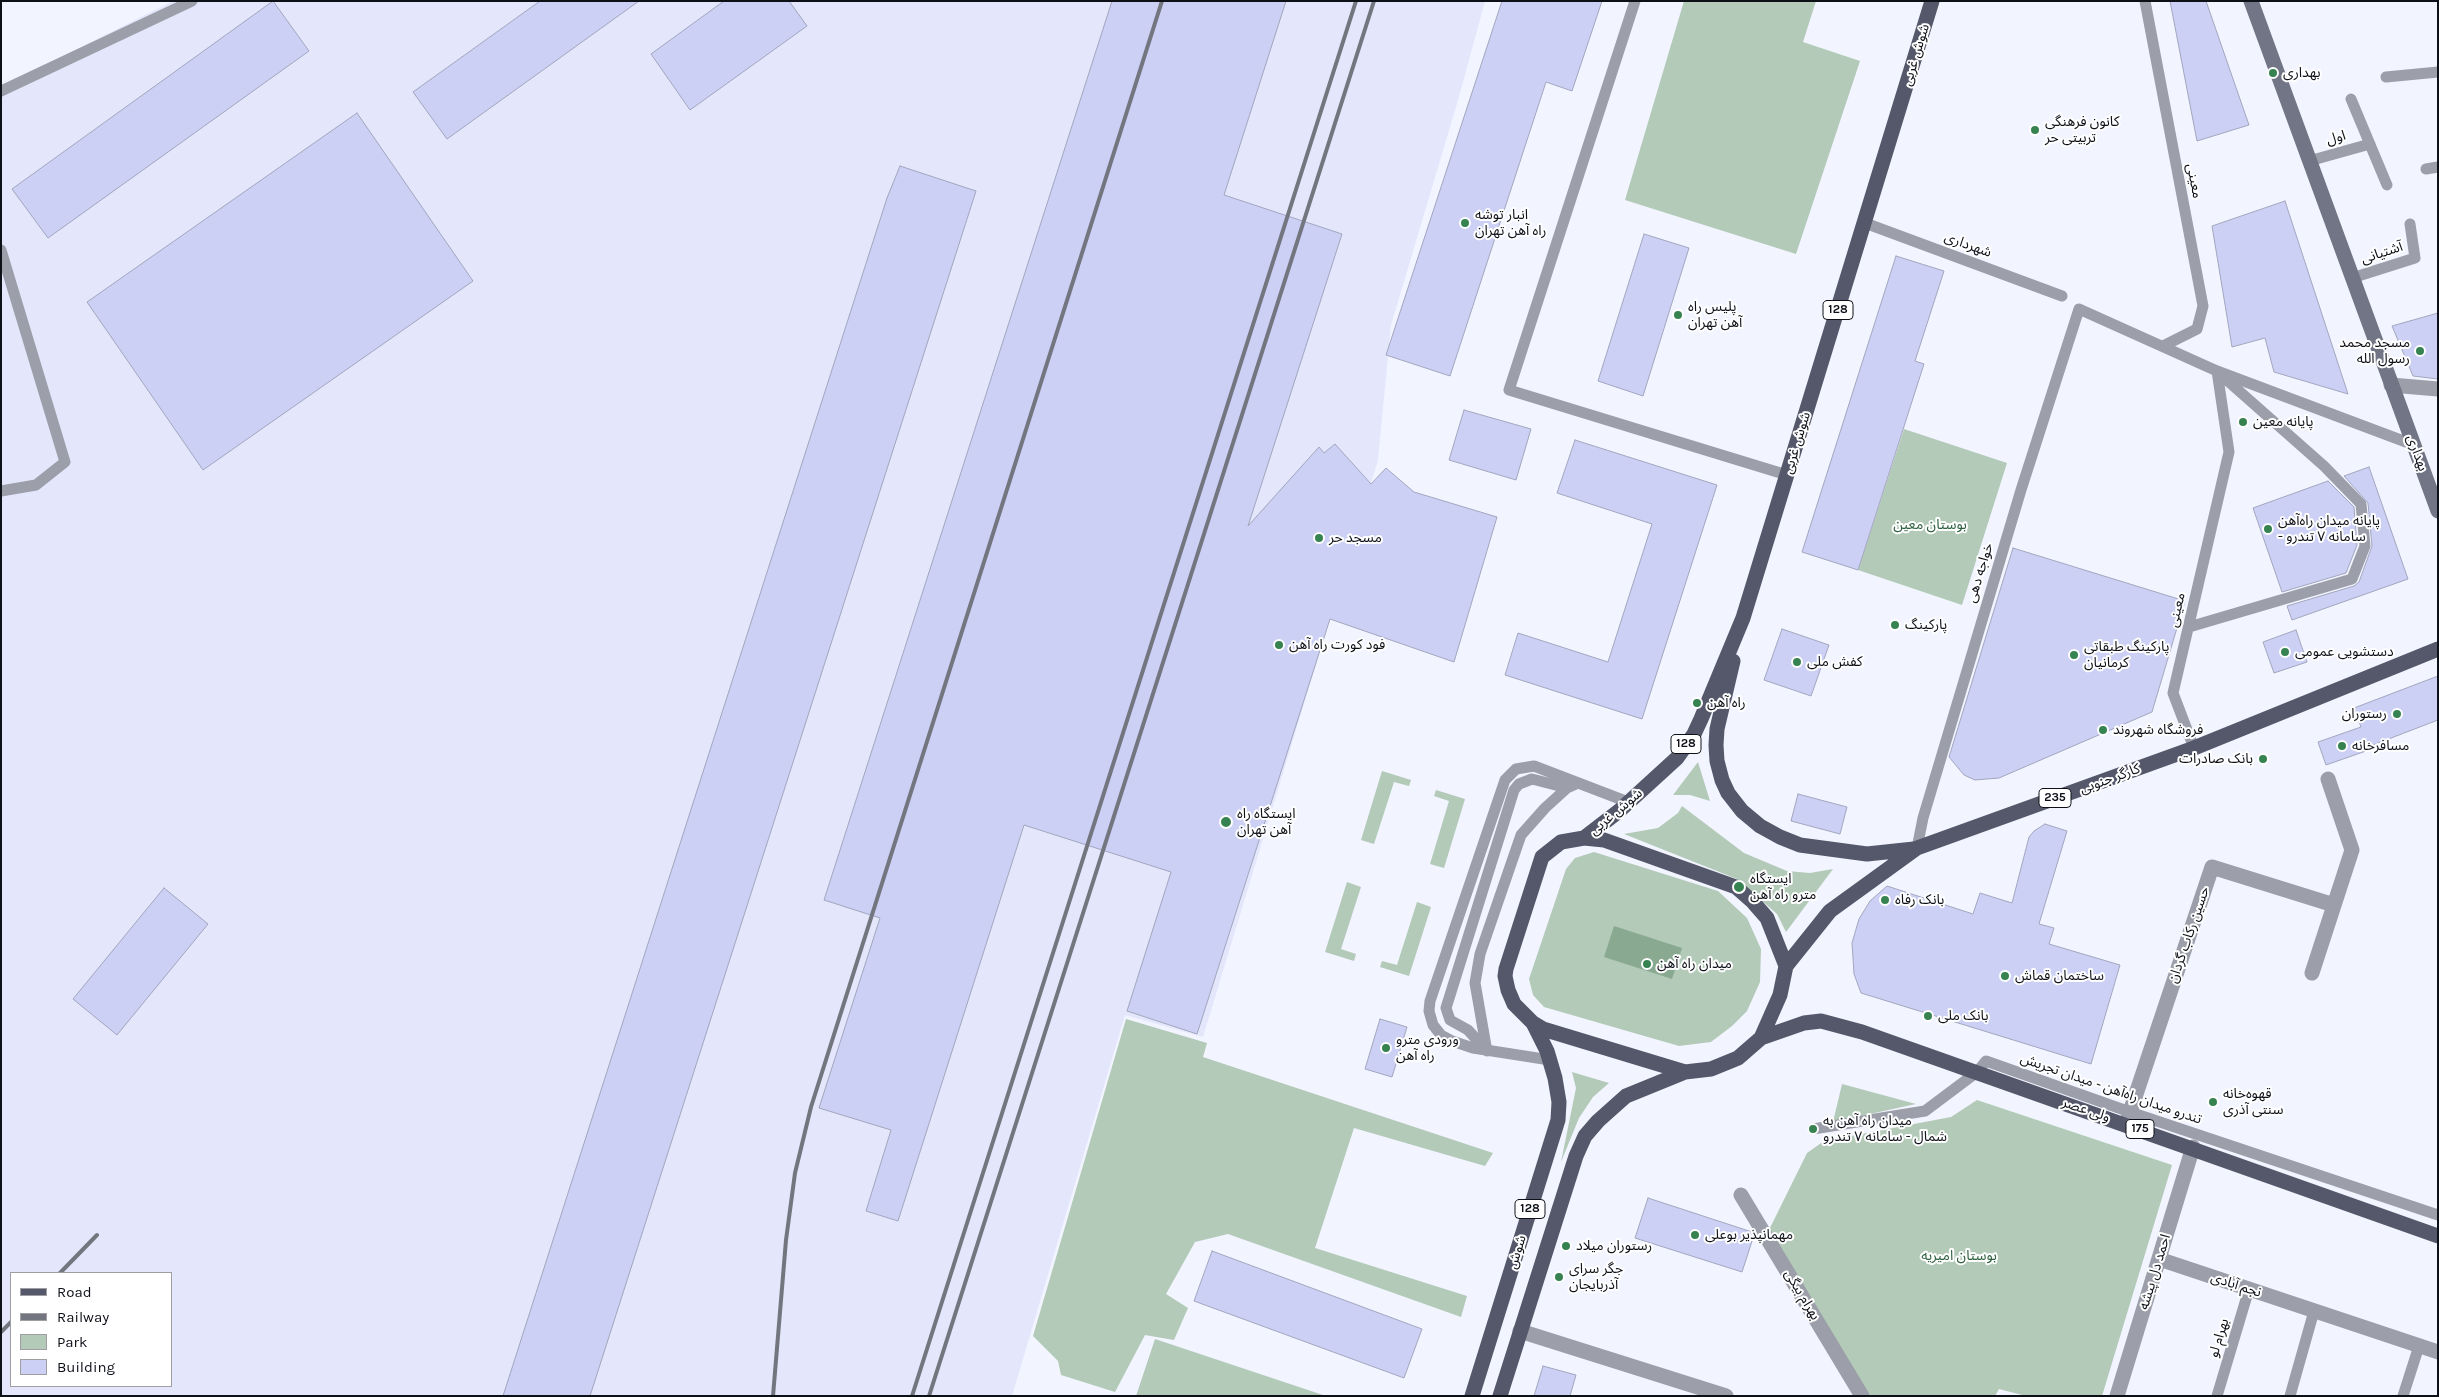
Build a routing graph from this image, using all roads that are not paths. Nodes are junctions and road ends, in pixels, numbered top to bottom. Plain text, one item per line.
1 (192, 1) edge
2 (1635, 1) edge
3 (1932, 1) edge
4 (2145, 1) edge
5 (2251, 1) edge
6 (2438, 72) edge
7 (2386, 77) dead end
8 (1, 91) edge
9 (2351, 99) dead end
10 (2370, 144) junction
11 (2309, 161) junction
12 (2387, 185) dead end
13 (1864, 223) junction
14 (2410, 224) dead end
15 (1, 250) edge
16 (2352, 278) junction
17 (2062, 296) dead end
18 (2163, 346) junction
19 (2216, 371) junction
20 (2391, 385) junction
21 (2438, 389) edge
22 (2414, 445) junction
23 (1788, 475) junction
24 (1, 491) edge
25 (2438, 511) edge
26 (1743, 618) junction
27 (2189, 627) junction
28 (2438, 649) edge
29 (2194, 748) junction
30 (2328, 779) dead end
31 (1573, 786) junction
32 (1628, 802) junction
33 (1584, 838) junction
34 (1917, 848) junction
35 (2334, 905) junction
36 (1786, 966) junction
37 (2312, 973) dead end
38 (1533, 1023) junction
39 (1761, 1038) junction
40 (1487, 1050) junction
41 (1550, 1060) junction
42 (1685, 1072) junction
43 (1978, 1072) junction
44 (2128, 1118) junction
45 (1813, 1129) dead end
46 (2193, 1147) junction
47 (1741, 1195) dead end
48 (2438, 1215) edge
49 (2438, 1236) edge
50 (2159, 1259) junction
51 (2249, 1289) junction
52 (2314, 1310) junction
53 (1520, 1331) junction
54 (2418, 1346) junction
55 (2438, 1352) edge
56 (1700, 1392) edge
57 (1472, 1396) edge
58 (1500, 1396) edge
59 (1726, 1396) edge
60 (1862, 1396) edge
61 (2117, 1396) edge
62 (2217, 1396) edge
63 (2290, 1396) edge
64 (2403, 1396) edge

1 - 8 lane
2 - 23 lane
3 - 13 main road, شوش غربی / 128
4 - 18 lane, معینی
5 - 11 street, بهداری
6 - 7 lane
9 - 10 lane
10 - 11 lane, اول
10 - 12 lane
11 - 16 street, بهداری
13 - 17 lane, شهرداری
13 - 23 main road, شوش غربی / 128
14 - 16 lane, آشتیانی
15 - 24 lane
16 - 20 street, بهداری
18 - 19 lane
18 - 34 lane, خواجه دهی
19 - 22 lane
19 - 27 lane, معینی
19 - 27 lane
20 - 21 street
20 - 22 street, بهداری
22 - 25 street, بهداری
23 - 26 main road, شوش غربی / 128
26 - 32 main road, شوش غربی / 128
26 - 34 main road
27 - 29 lane, معینی
28 - 29 main road, کارگر جنوبی / 235
29 - 34 main road, کارگر جنوبی / 235
30 - 35 street
31 - 32 lane
31 - 40 lane
31 - 40 lane
31 - 40 lane
32 - 33 main road, شوش غربی / 128
33 - 36 main road
33 - 38 main road
34 - 36 main road, کارگر جنوبی / 235
35 - 37 street
35 - 44 street, حسین رکاب‌ گردان
36 - 39 main road
38 - 41 main road, شوش / 128
38 - 42 main road
39 - 42 main road
39 - 43 main road, ولی عصر / 175
40 - 41 lane
41 - 57 main road, شوش / 128
42 - 53 main road, شوش / 128
43 - 44 main road, ولی عصر / 175
43 - 45 lane
44 - 46 main road, ولی عصر / 175
44 - 48 lane, تندرو میدان راه‌آهن - میدان تجریش
46 - 49 main road, ولی عصر / 175
46 - 50 street, احمد دل پیشه
47 - 60 street, بهرام بیگی
50 - 51 street, نجم آبادی
50 - 61 street, احمد دل پیشه
51 - 52 street, نجم آبادی
51 - 62 lane, بهرام لو
52 - 54 street, نجم آبادی
52 - 63 lane
53 - 56 street
53 - 58 main road, شوش / 128
54 - 55 street, نجم آبادی
54 - 64 lane
56 - 59 street

